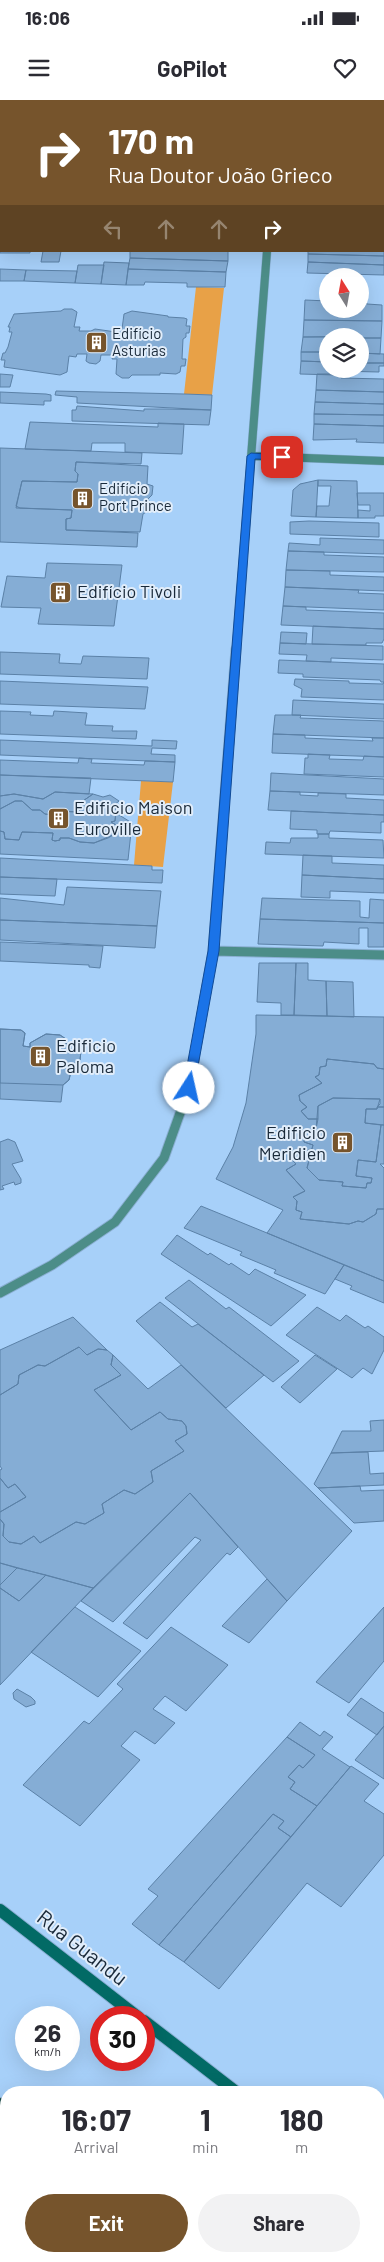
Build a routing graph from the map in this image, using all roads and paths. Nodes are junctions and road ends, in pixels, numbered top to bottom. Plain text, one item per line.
1 (267, 252) edge
2 (251, 456) junction
3 (384, 461) edge
4 (213, 951) junction
5 (384, 955) edge
6 (0, 1293) edge
7 (0, 1910) edge
8 (124, 2006) edge
9 (155, 2029) edge
10 (228, 2086) edge

1 - 2 street
2 - 3 street
2 - 4 street
4 - 5 street
4 - 6 street
7 - 8 street, Rua Guandu
9 - 10 street

